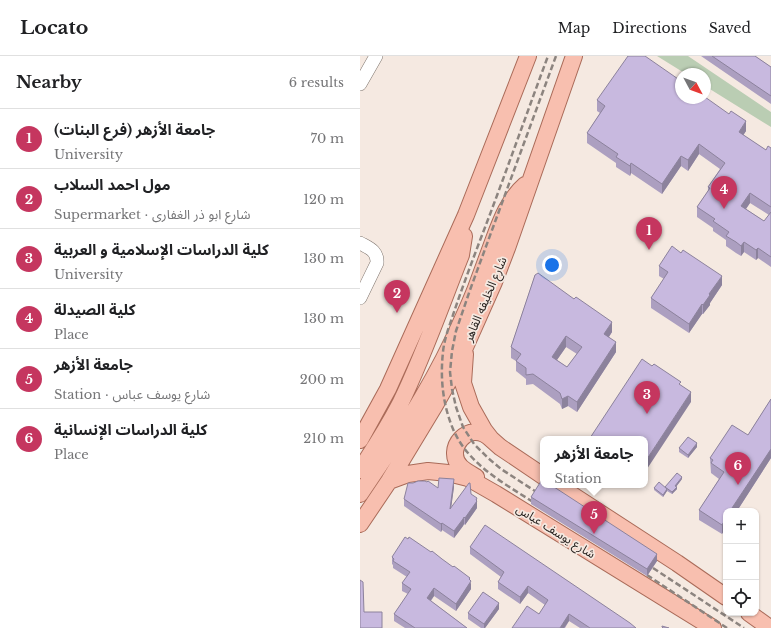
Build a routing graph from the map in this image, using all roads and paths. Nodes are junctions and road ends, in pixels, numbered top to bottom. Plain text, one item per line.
1 (376, 56) edge
2 (528, 56) edge
3 (574, 56) edge
4 (360, 84) edge
5 (531, 180) junction
6 (466, 215) junction
7 (360, 243) edge
8 (360, 298) edge
9 (466, 345) junction
10 (491, 439) junction
11 (360, 440) edge
12 (360, 470) edge
13 (540, 474) edge
14 (389, 481) junction
15 (562, 488) edge
16 (360, 494) edge
17 (496, 494) junction
18 (360, 524) edge
19 (723, 595) edge
20 (753, 616) edge
21 (713, 628) edge
22 (770, 628) edge

1 - 4 street
2 - 6 main road
3 - 5 main road, شارع الخليفه القاهر
5 - 9 main road, شارع الخليفه القاهر
5 - 16 main road
6 - 11 main road
6 - 12 main road
7 - 8 street
9 - 10 main road
9 - 14 main road, شارع الخليفه القاهر
10 - 13 main road
10 - 17 main road
14 - 17 main road, شارع يوسف عباس
14 - 18 main road, شارع الخليفه القاهر
15 - 19 main road
17 - 21 main road, شارع يوسف عباس
20 - 22 main road

